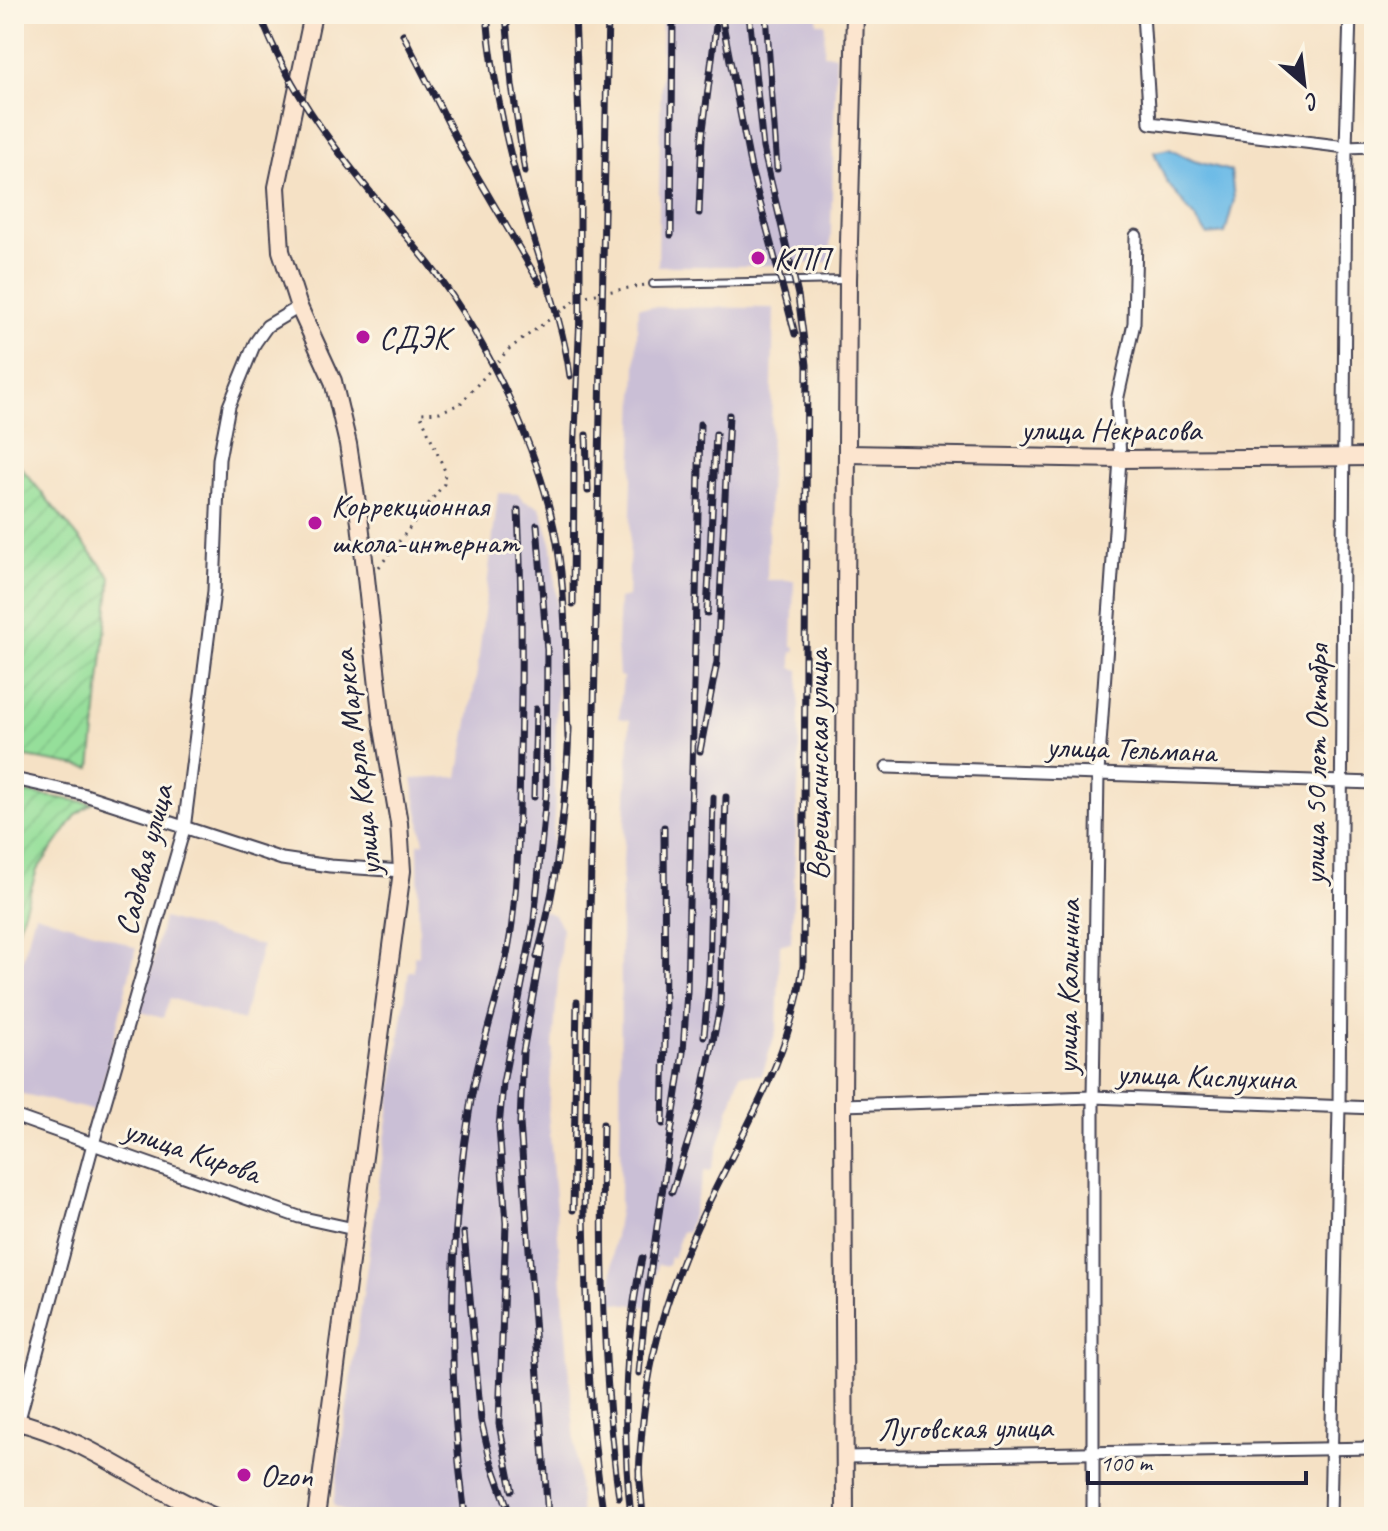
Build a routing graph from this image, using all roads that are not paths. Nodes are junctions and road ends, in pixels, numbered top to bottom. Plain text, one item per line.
1 (313, 14) edge
2 (855, 14) edge
3 (1143, 14) edge
4 (1350, 14) edge
5 (1374, 146) edge
6 (1346, 147) junction
7 (1136, 236) dead end
8 (848, 280) junction
9 (653, 284) road end
10 (299, 307) junction
11 (847, 454) junction
12 (1345, 456) junction
13 (1374, 457) edge
14 (1120, 459) junction
15 (887, 767) dead end
16 (1098, 773) junction
17 (14, 779) edge
18 (1341, 783) junction
19 (1374, 783) edge
20 (184, 829) junction
21 (402, 871) junction
22 (1093, 1097) junction
23 (843, 1105) junction
24 (1339, 1107) junction
25 (1374, 1108) edge
26 (14, 1116) edge
27 (93, 1144) junction
28 (354, 1229) junction
29 (15, 1427) edge
30 (1331, 1448) junction
31 (1374, 1448) edge
32 (1095, 1452) junction
33 (845, 1457) junction
34 (215, 1517) edge
35 (316, 1517) edge
36 (845, 1517) edge
37 (1093, 1517) edge
38 (1330, 1517) edge

1 - 10 main road, улица Карла Маркса
2 - 8 main road, Верещагинская улица
3 - 6 street
4 - 6 street, улица 50 лет Октября
5 - 6 street
6 - 12 street, улица 50 лет Октября
7 - 14 street, улица Калинина
8 - 9 lane
8 - 11 main road, Верещагинская улица
10 - 20 street, Садовая улица
10 - 21 main road, улица Карла Маркса
11 - 14 main road, улица Некрасова
11 - 23 main road, Верещагинская улица
12 - 13 main road, улица Некрасова
12 - 14 main road, улица Некрасова
12 - 18 street, улица 50 лет Октября
14 - 16 street, улица Калинина
15 - 16 street, улица Тельмана
16 - 18 street, улица Тельмана
16 - 22 street, улица Калинина
17 - 20 street
18 - 19 street, улица Тельмана
18 - 24 street, улица 50 лет Октября
20 - 21 street
20 - 27 street, Садовая улица
21 - 28 main road, улица Карла Маркса
22 - 23 street, улица Кислухина
22 - 24 street, улица Кислухина
22 - 32 street, улица Калинина
23 - 33 main road, Верещагинская улица
24 - 25 street, улица Кислухина
24 - 30 street, улица 50 лет Октября
26 - 27 street, улица Кирова
27 - 28 street, улица Кирова
27 - 29 street, Садовая улица
28 - 35 main road, улица Карла Маркса
29 - 34 main road
30 - 31 street, Луговская улица
30 - 32 street, Луговская улица
30 - 38 street, улица 50 лет Октября
32 - 33 street, Луговская улица
32 - 37 street, улица Калинина
33 - 36 main road, Верещагинская улица

